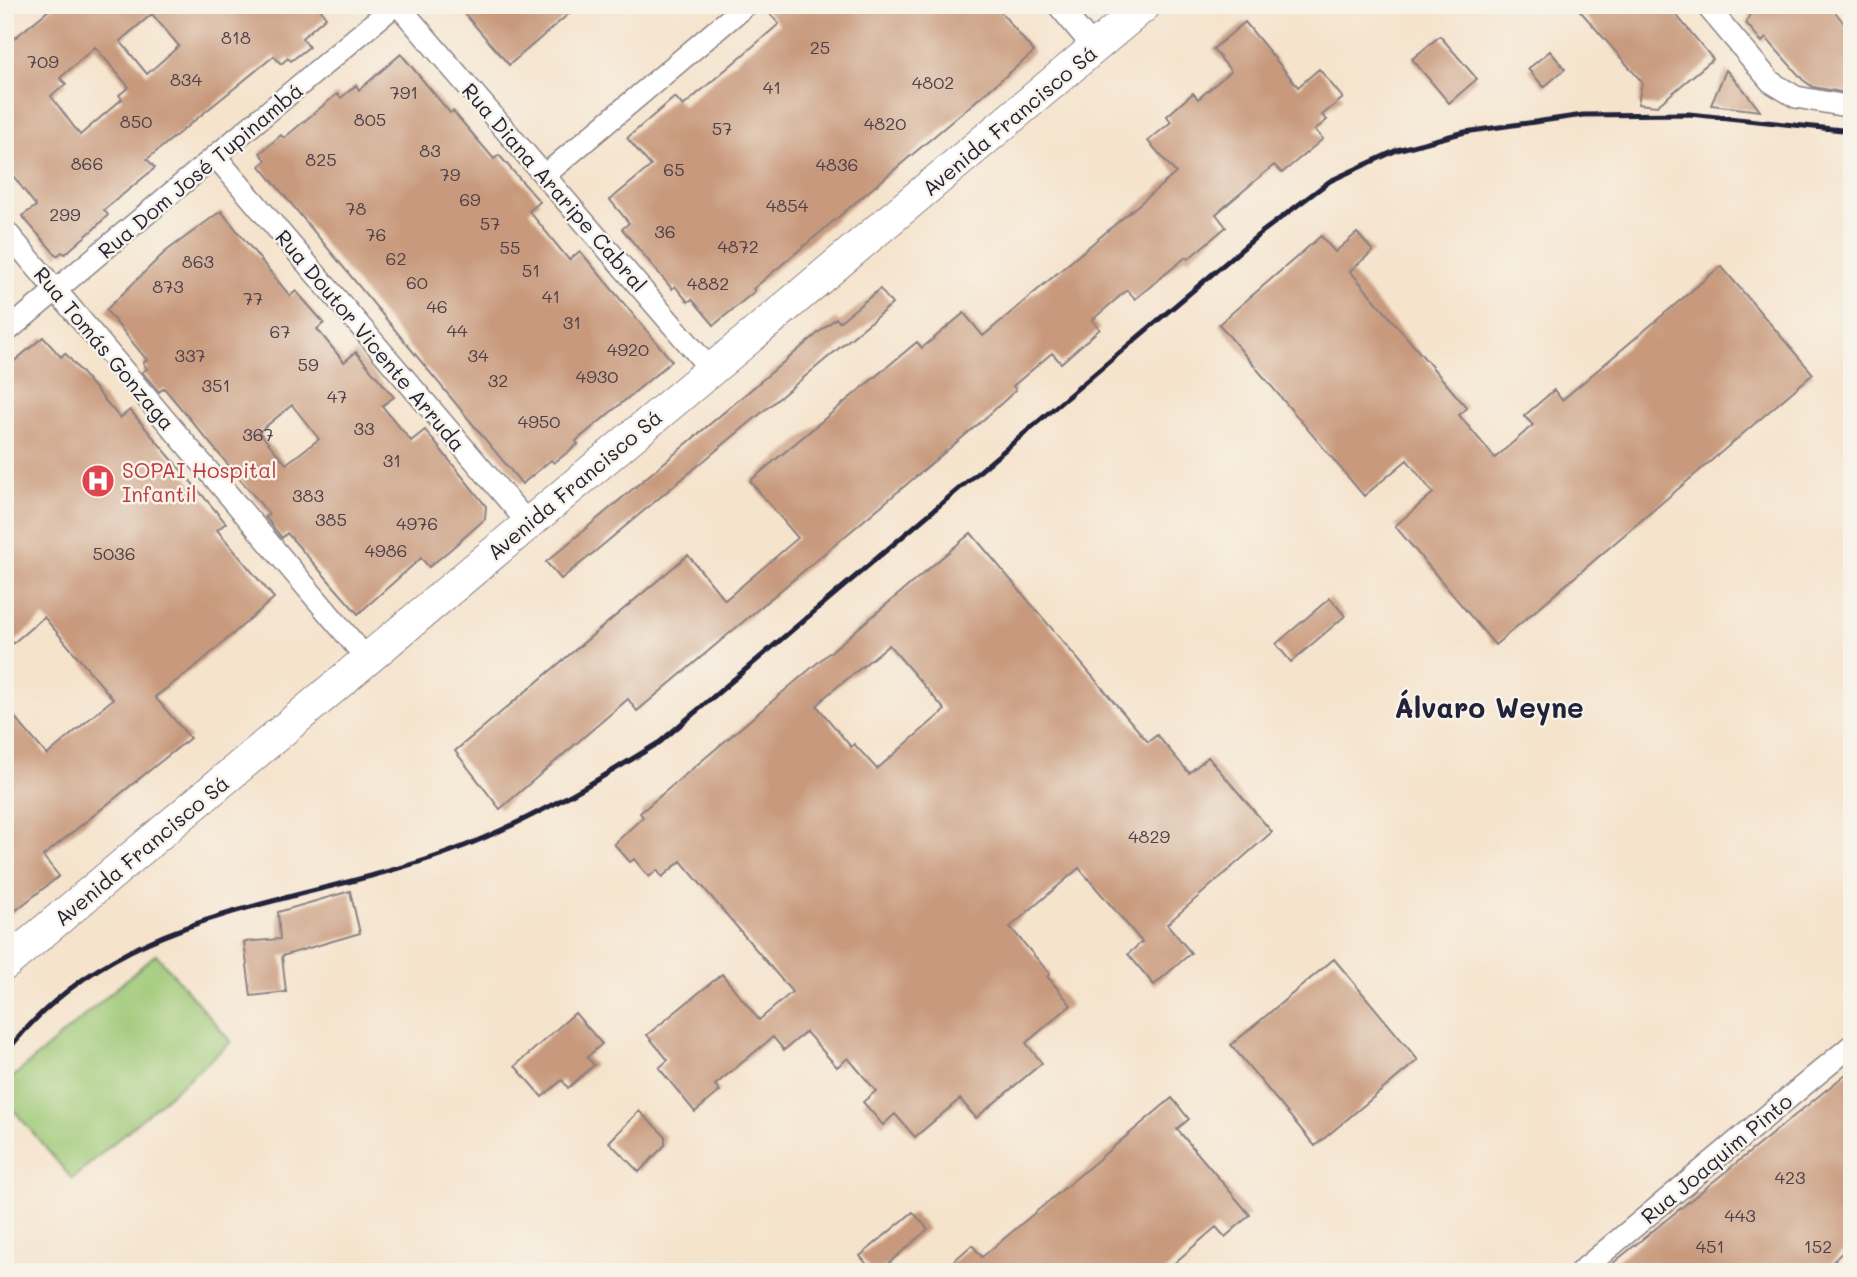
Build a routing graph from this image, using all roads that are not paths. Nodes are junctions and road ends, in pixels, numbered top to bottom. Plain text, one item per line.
1 (397, 5) edge
2 (746, 5) edge
3 (1058, 5) edge
4 (1144, 5) edge
5 (1706, 5) edge
6 (1094, 48) junction
7 (1852, 107) edge
8 (216, 157) junction
9 (545, 175) junction
10 (5, 230) edge
11 (57, 290) junction
12 (5, 333) edge
13 (711, 370) junction
14 (527, 522) junction
15 (367, 659) junction
16 (5, 964) edge
17 (1852, 1045) edge
18 (1580, 1272) edge

1 - 8 street, Rua Dom José Tupinambá
1 - 9 street, Rua Diana Araripe Cabral
2 - 9 street
3 - 6 street
4 - 6 main road, Avenida Francisco Sá
5 - 7 street
6 - 13 main road, Avenida Francisco Sá
8 - 11 street, Rua Dom José Tupinambá
8 - 14 street, Rua Doutor Vicente Arruda
9 - 13 street, Rua Diana Araripe Cabral
10 - 11 street, Rua Tomás Gonzaga
11 - 12 street, Rua Dom José Tupinambá
11 - 15 street, Rua Tomás Gonzaga
13 - 14 main road, Avenida Francisco Sá
14 - 15 main road, Avenida Francisco Sá
15 - 16 main road, Avenida Francisco Sá
17 - 18 street, Rua Joaquim Pinto

